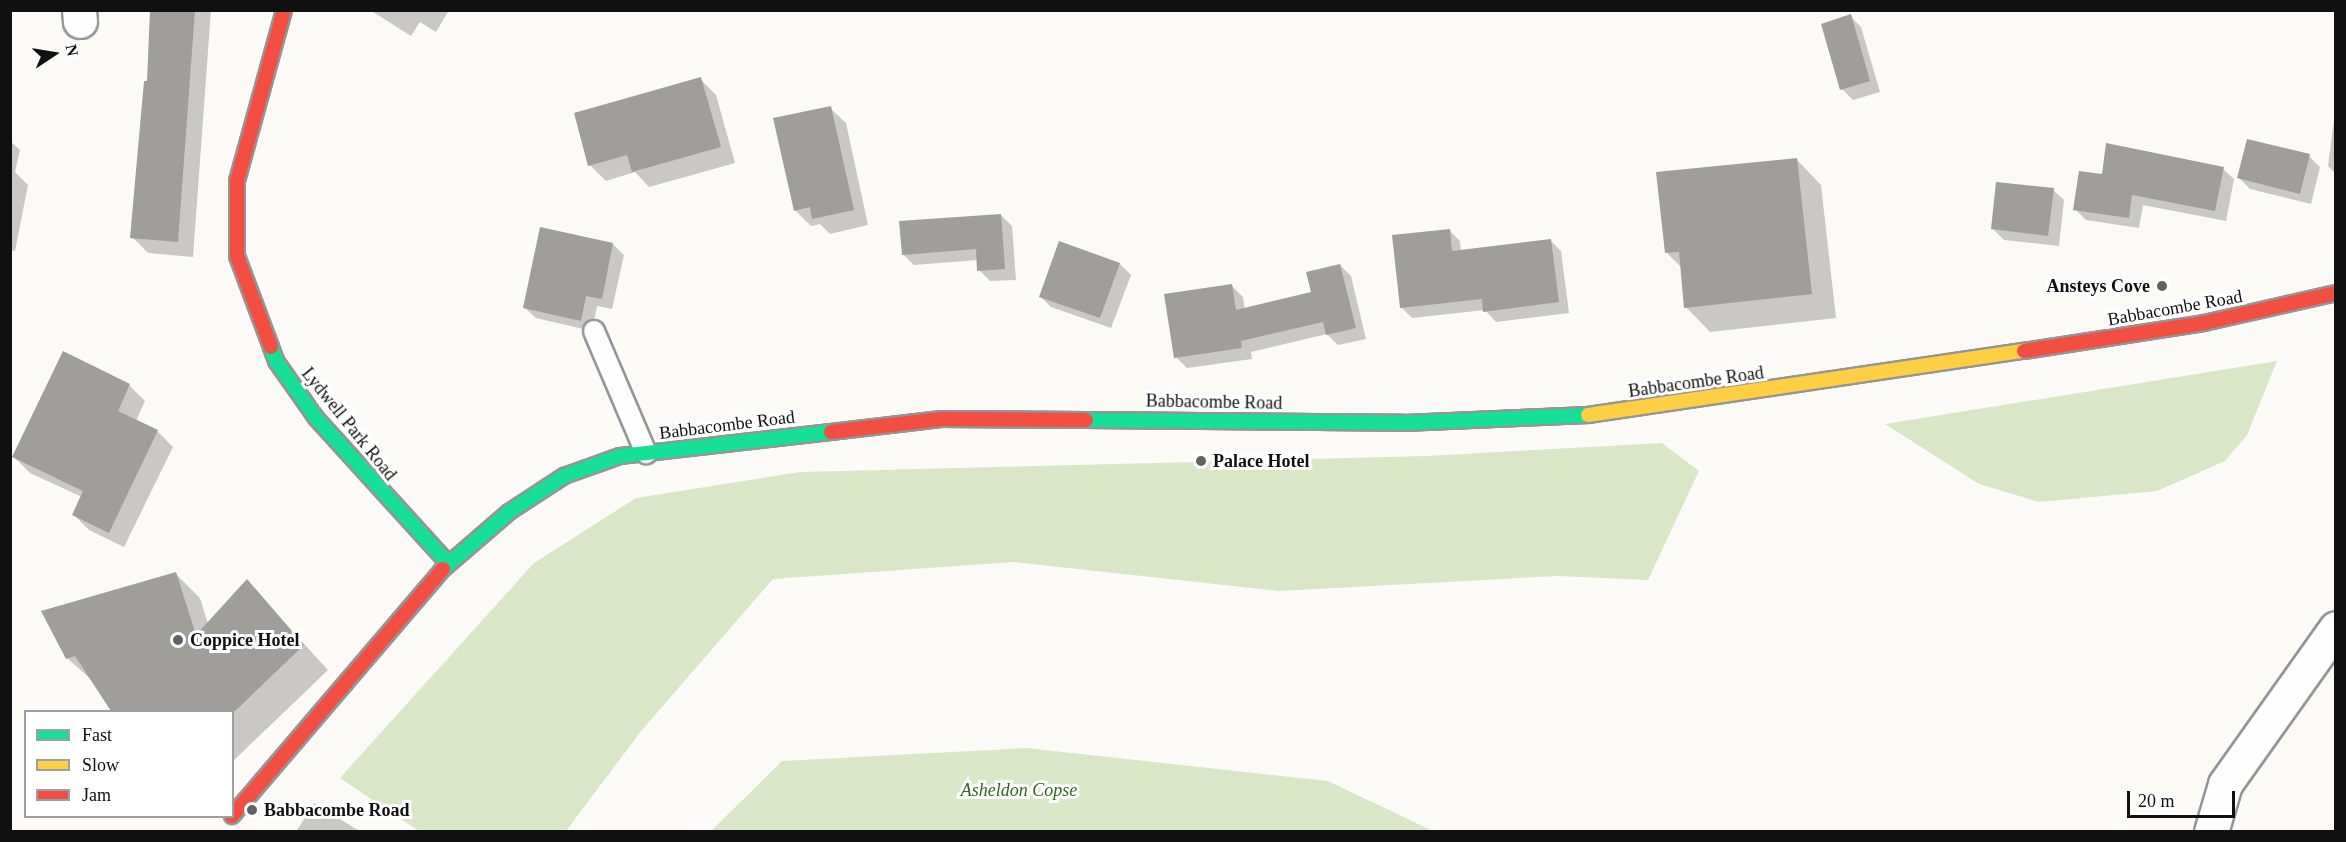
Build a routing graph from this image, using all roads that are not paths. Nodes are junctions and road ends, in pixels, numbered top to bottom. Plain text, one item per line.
1 (284, 10) edge
2 (2336, 293) edge
3 (594, 331) dead end
4 (646, 453) junction
5 (448, 563) junction
6 (2336, 628) edge
7 (234, 814) edge
8 (2211, 831) edge

1 - 5 main road, Lydwell Park Road
2 - 4 main road, Babbacombe Road
3 - 4 lane
4 - 5 main road, Babbacombe Road
5 - 7 main road, Babbacombe Road
6 - 8 street

